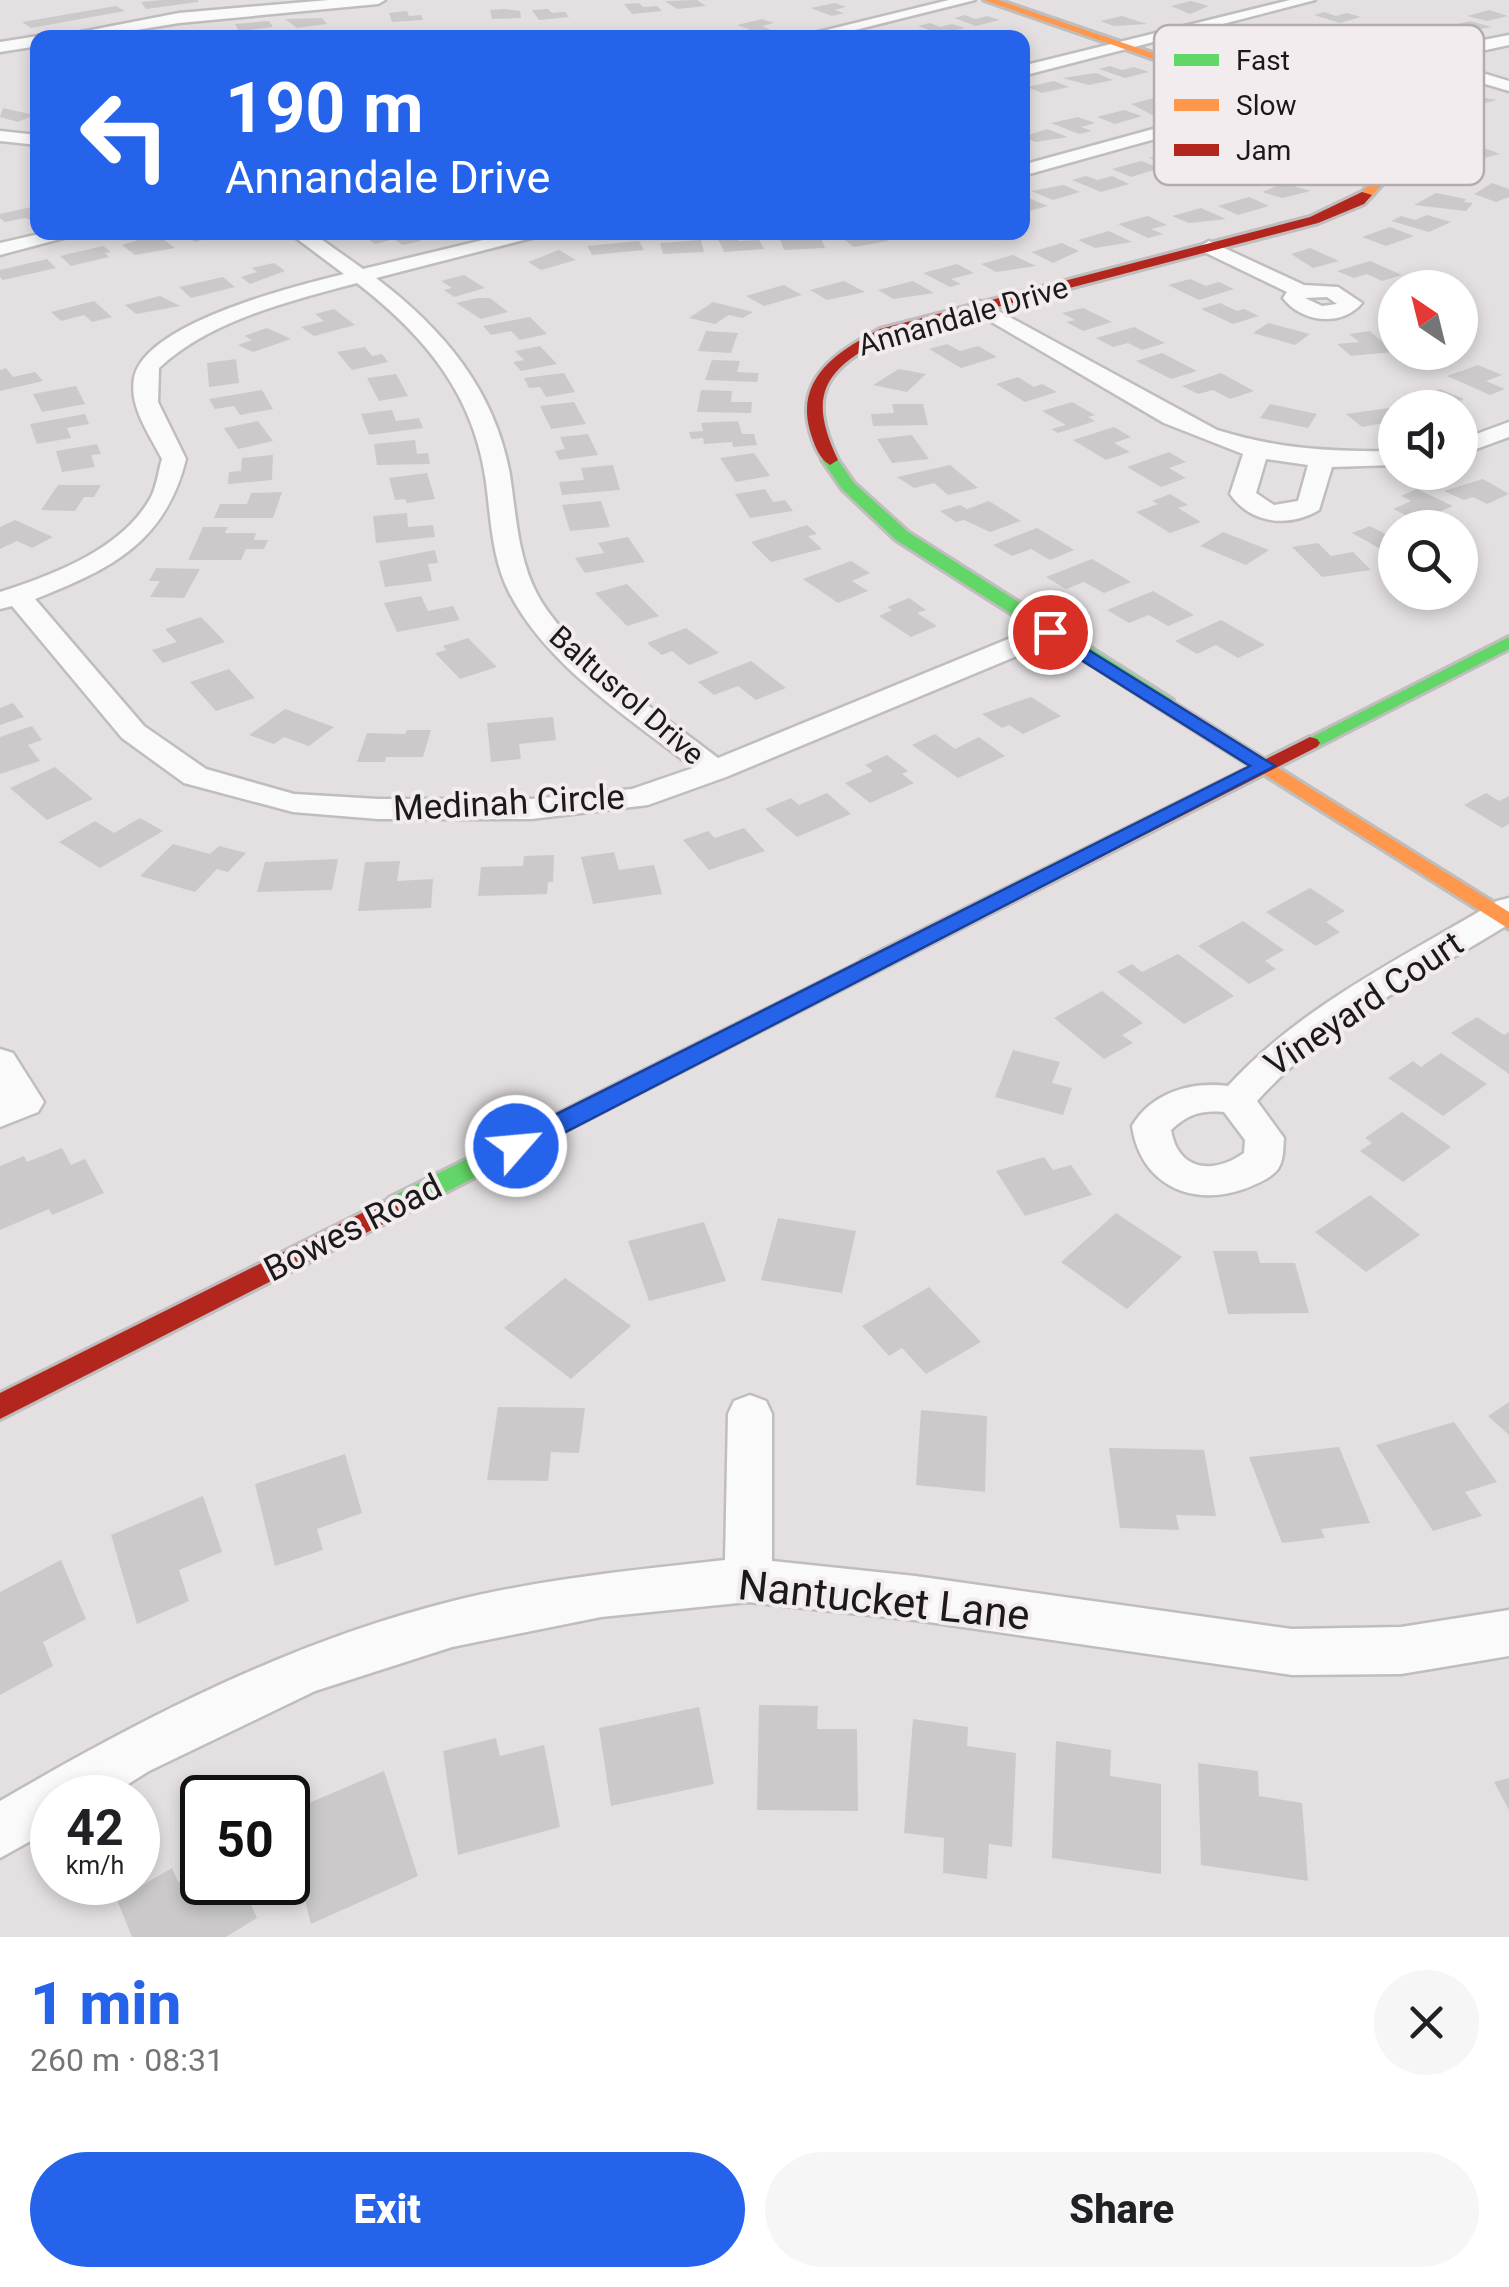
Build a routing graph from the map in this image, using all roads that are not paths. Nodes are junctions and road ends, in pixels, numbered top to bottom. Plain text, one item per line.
1 (378, 0) edge
2 (968, 0) edge
3 (989, 0) edge
4 (1308, 0) edge
5 (1205, 25) edge
6 (106, 30) edge
7 (835, 30) edge
8 (1154, 37) edge
9 (1509, 40) edge
10 (30, 42) edge
11 (1123, 45) junction
12 (1484, 46) edge
13 (0, 48) edge
14 (1154, 56) edge
15 (1030, 68) edge
16 (1484, 79) edge
17 (1509, 86) edge
18 (1154, 135) edge
19 (0, 136) edge
20 (30, 139) edge
21 (1030, 170) edge
22 (1370, 185) edge
23 (41, 240) edge
24 (308, 240) edge
25 (514, 240) edge
26 (1209, 247) junction
27 (0, 249) edge
28 (363, 278) junction
29 (1300, 291) dead end
30 (980, 307) junction
31 (1509, 429) edge
32 (1478, 441) edge
33 (1256, 450) junction
34 (1378, 458) edge
35 (1321, 460) junction
36 (9, 598) edge
37 (1050, 632) junction
38 (1509, 642) edge
39 (1265, 766) junction
40 (715, 770) junction
41 (1506, 916) edge
42 (0, 1062) edge
43 (1236, 1100) dead end
44 (0, 1113) edge
45 (0, 1408) edge
46 (750, 1414) dead end
47 (748, 1580) junction
48 (1509, 1634) edge
49 (94, 1775) edge
50 (30, 1813) edge
51 (0, 1831) edge

1 - 6 street
2 - 7 street
3 - 11 street, Annandale Drive
4 - 5 street
8 - 11 street
9 - 12 street
10 - 13 street
11 - 14 street, Annandale Drive
11 - 15 street
16 - 17 street
18 - 21 street
19 - 20 street
22 - 26 street, Annandale Drive
23 - 27 street
24 - 28 street, Baltusrol Drive
25 - 28 street
26 - 29 street
26 - 30 street, Annandale Drive
28 - 36 street
28 - 40 street, Baltusrol Drive
30 - 33 street
30 - 37 street, Annandale Drive
31 - 32 street
33 - 35 street
33 - 35 street
34 - 35 street
36 - 40 street, Medinah Circle
37 - 39 street, Annandale Drive
37 - 40 street, Medinah Circle
38 - 39 street, Bowes Road
39 - 41 street, Annandale Drive
39 - 45 street, Bowes Road
41 - 43 street, Vineyard Court
42 - 44 street
46 - 47 street
47 - 48 street, Nantucket Lane
47 - 49 street, Nantucket Lane
50 - 51 street, Nantucket Lane

